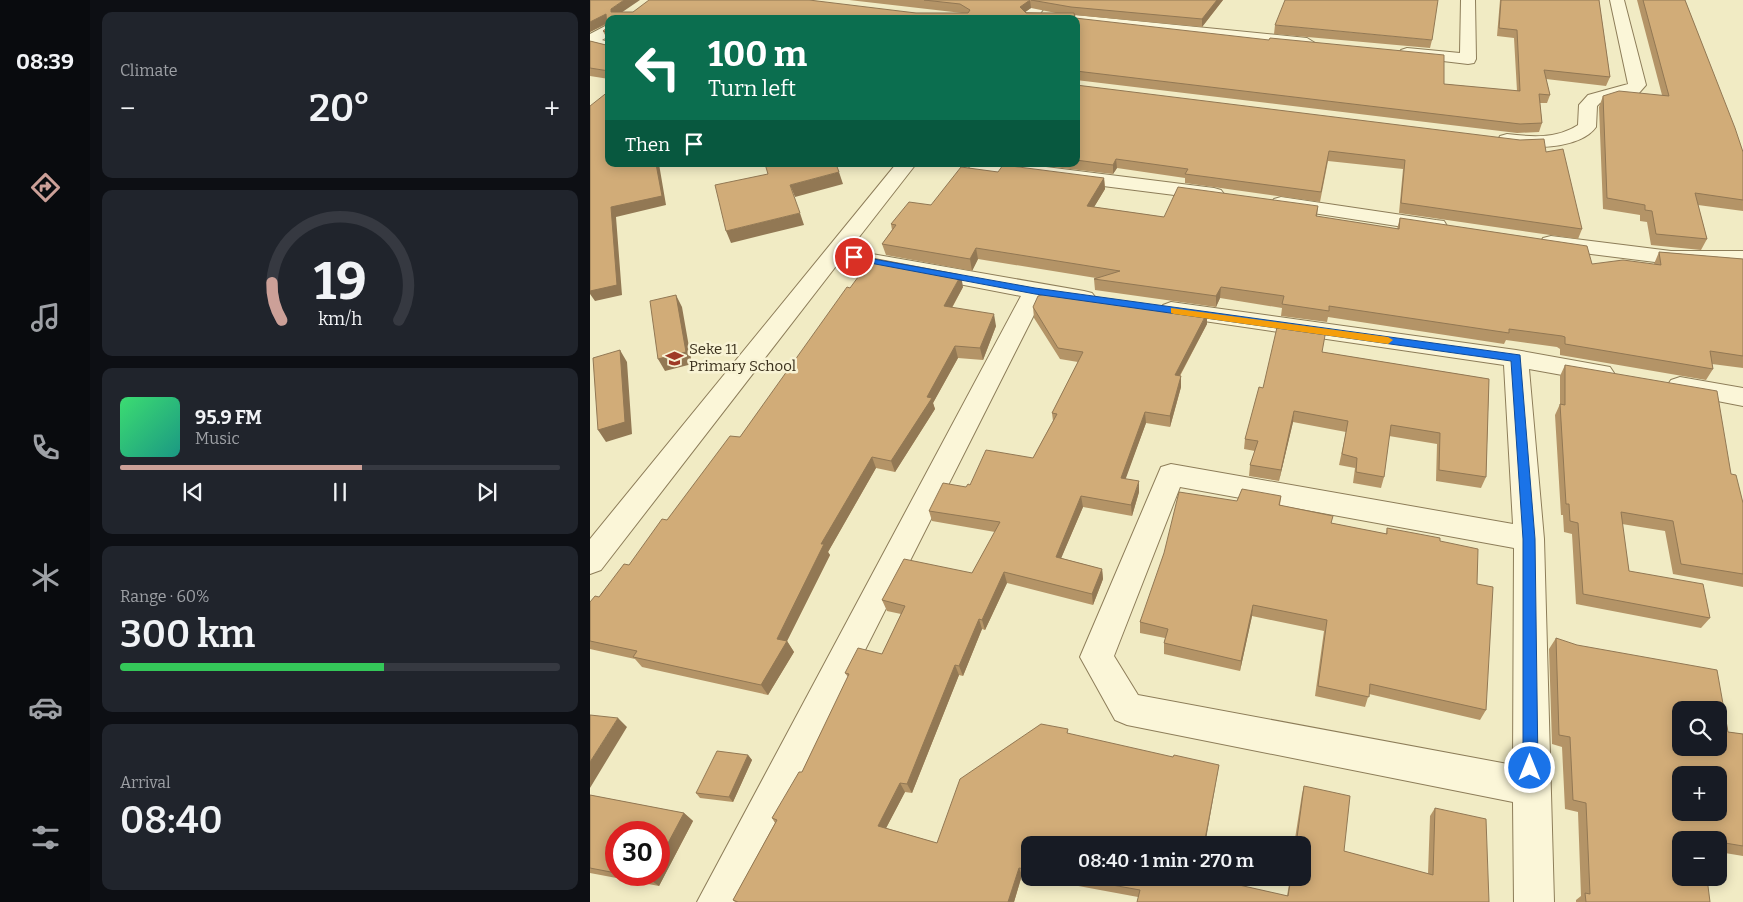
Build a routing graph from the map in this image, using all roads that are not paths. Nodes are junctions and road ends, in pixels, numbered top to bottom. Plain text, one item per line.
1 (1043, 0) edge
2 (1468, 0) edge
3 (1616, 0) edge
4 (1031, 15) edge
5 (1080, 20) edge
6 (605, 32) edge
7 (1321, 44) edge
8 (605, 46) edge
9 (1390, 51) edge
10 (1488, 138) edge
11 (904, 167) edge
12 (1000, 167) edge
13 (1232, 197) edge
14 (1261, 200) edge
15 (1452, 228) edge
16 (1535, 241) edge
17 (836, 254) junction
18 (1743, 258) edge
19 (1035, 291) junction
20 (1104, 301) edge
21 (1153, 308) edge
22 (1516, 358) junction
23 (1620, 376) edge
24 (1658, 383) edge
25 (1743, 397) edge
26 (1529, 539) junction
27 (590, 561) edge
28 (1530, 787) junction
29 (717, 902) edge
30 (1534, 902) edge

1 - 4 street
2 - 9 street
3 - 10 street
5 - 7 street
6 - 8 street
11 - 17 street
12 - 13 street
14 - 15 street
16 - 18 street
17 - 19 street
17 - 27 street
19 - 20 street
19 - 29 street
21 - 22 street
22 - 23 street
22 - 26 street
24 - 25 street
26 - 28 street
26 - 28 street
28 - 30 street

